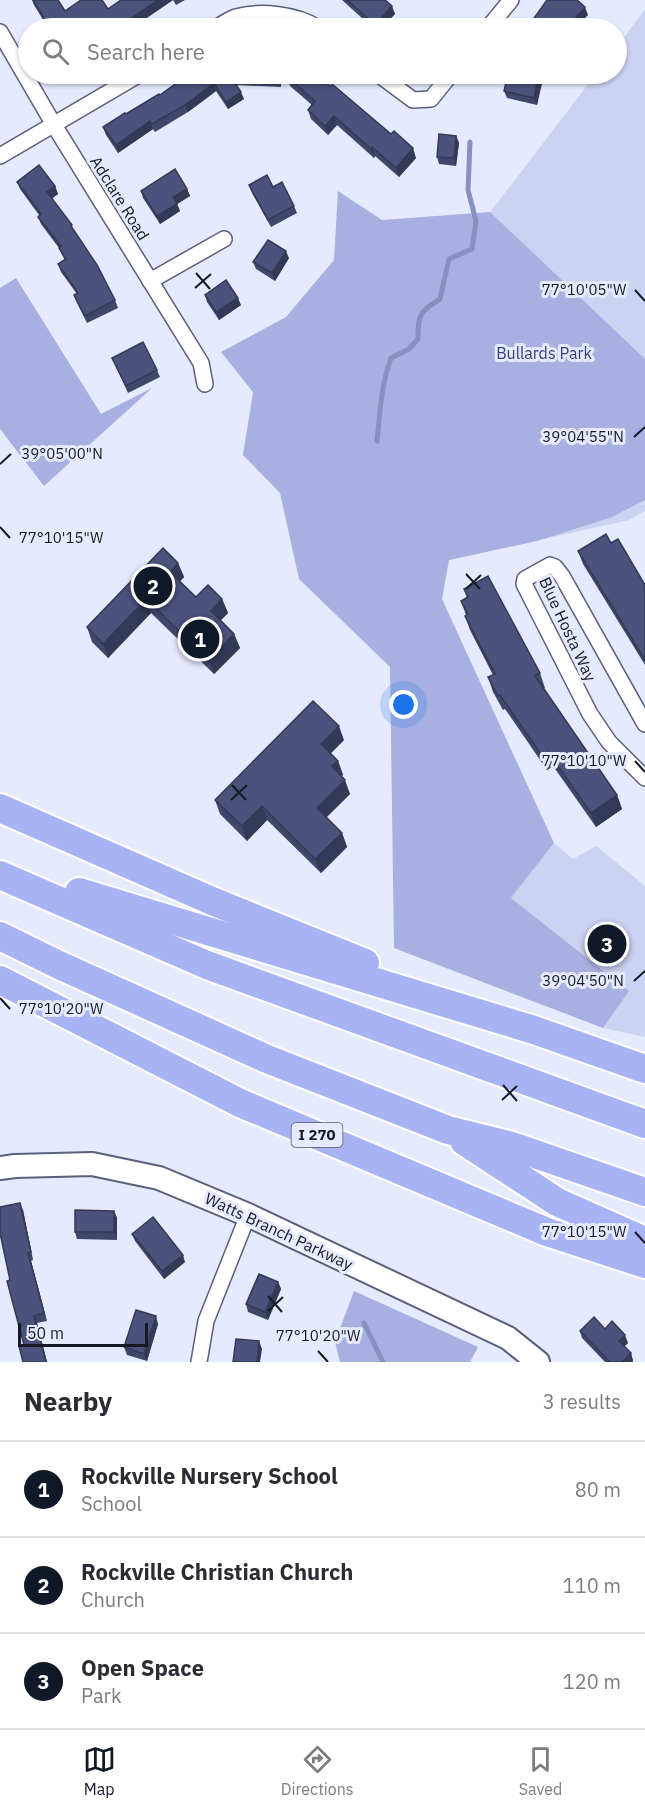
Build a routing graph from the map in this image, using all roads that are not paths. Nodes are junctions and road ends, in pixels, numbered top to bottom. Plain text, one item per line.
1 (511, 0) edge
2 (232, 18) edge
3 (290, 18) edge
4 (496, 18) edge
5 (0, 32) edge
6 (18, 63) edge
7 (30, 84) edge
8 (123, 84) edge
9 (391, 84) edge
10 (444, 84) edge
11 (54, 125) junction
12 (0, 156) edge
13 (224, 239) dead end
14 (150, 281) junction
15 (205, 384) dead end
16 (645, 724) edge
17 (645, 778) edge
18 (0, 808) edge
19 (0, 868) edge
20 (0, 875) edge
21 (0, 936) edge
22 (0, 980) edge
23 (534, 1030) junction
24 (645, 1068) edge
25 (645, 1124) edge
26 (448, 1130) junction
27 (0, 1168) edge
28 (645, 1192) edge
29 (248, 1215) junction
30 (645, 1241) edge
31 (645, 1264) edge
32 (199, 1362) edge
33 (538, 1362) edge

1 - 4 street
2 - 3 street
5 - 6 street, Adclare Road
7 - 11 street, Adclare Road
8 - 11 street
9 - 10 street
11 - 12 street
11 - 14 street, Adclare Road
13 - 14 street
14 - 15 street, Adclare Road
16 - 17 street, Blue Hosta Way
18 - 23 highway
19 - 23 highway
20 - 25 highway
21 - 26 highway
22 - 31 highway, I 270
23 - 24 highway
26 - 28 highway
26 - 30 highway
27 - 29 street, Watts Branch Parkway
29 - 32 street
29 - 33 street, Watts Branch Parkway

